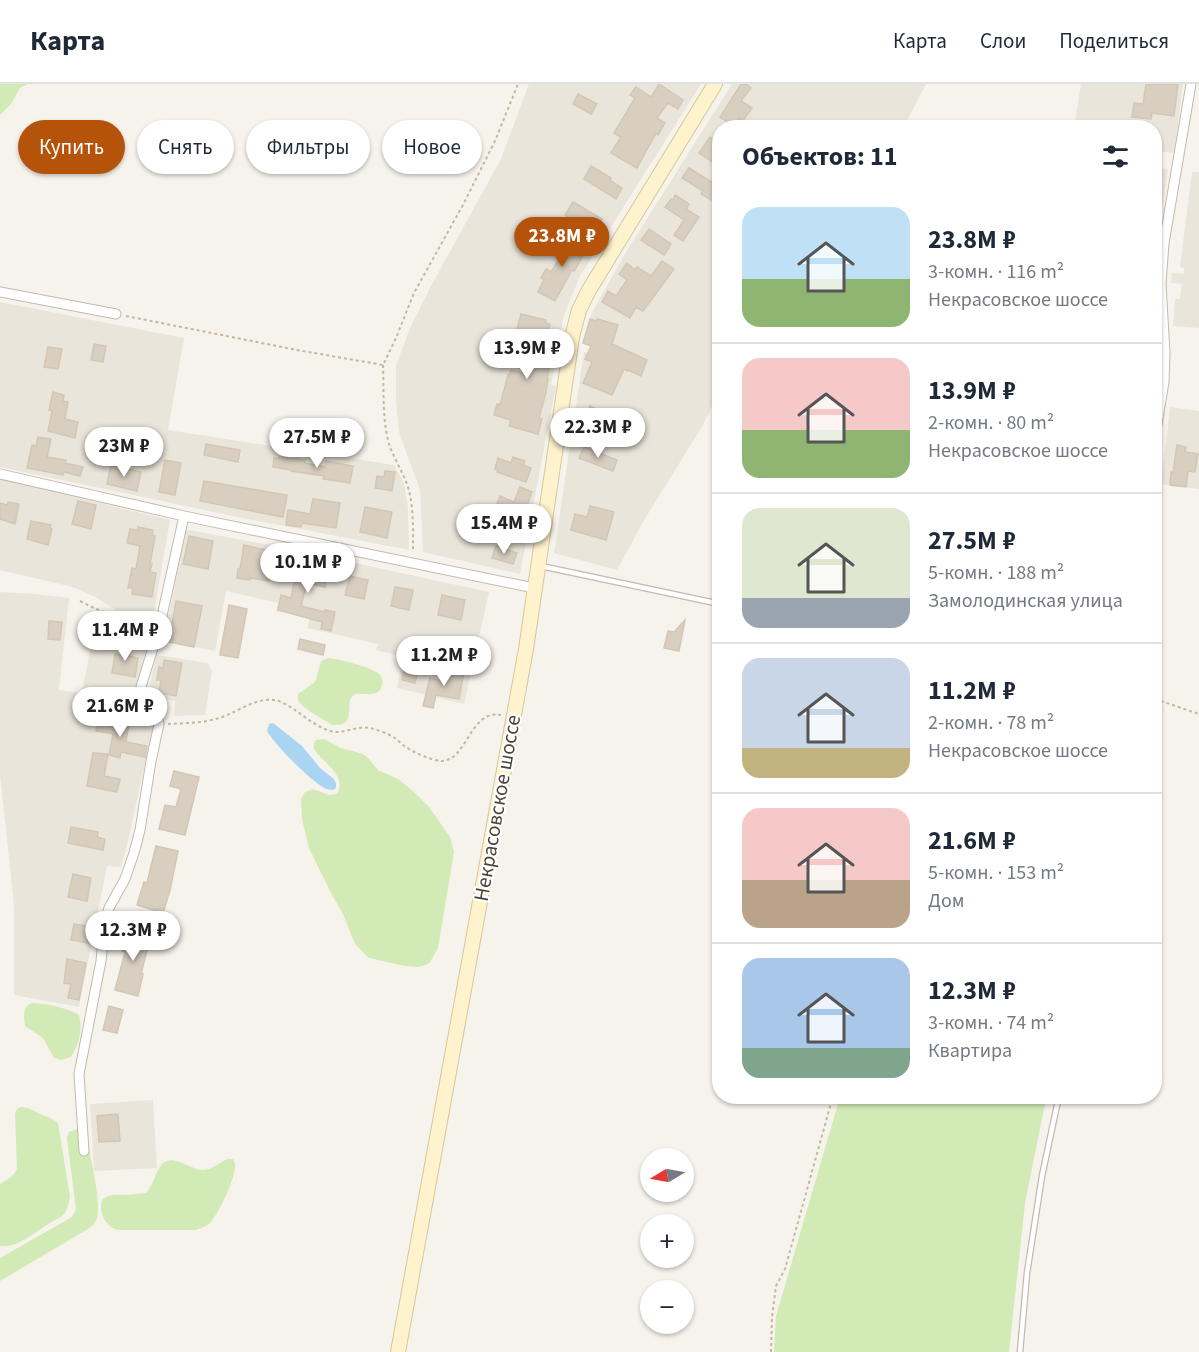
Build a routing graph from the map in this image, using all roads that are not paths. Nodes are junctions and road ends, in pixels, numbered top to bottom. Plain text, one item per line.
1 (715, 84) edge
2 (1191, 84) edge
3 (1162, 270) edge
4 (0, 292) edge
5 (1162, 301) edge
6 (116, 314) road end
7 (1162, 394) edge
8 (0, 474) edge
9 (184, 516) junction
10 (538, 566) junction
11 (534, 588) junction
12 (712, 602) edge
13 (1057, 1104) edge
14 (84, 1151) dead end
15 (398, 1352) edge
16 (1020, 1352) edge

1 - 10 street, Некрасовское шоссе
2 - 3 street
4 - 6 street
5 - 7 street
8 - 9 street
9 - 11 street
9 - 14 street
10 - 11 street, Некрасовское шоссе
10 - 12 lane
11 - 15 street, Некрасовское шоссе
13 - 16 lane

